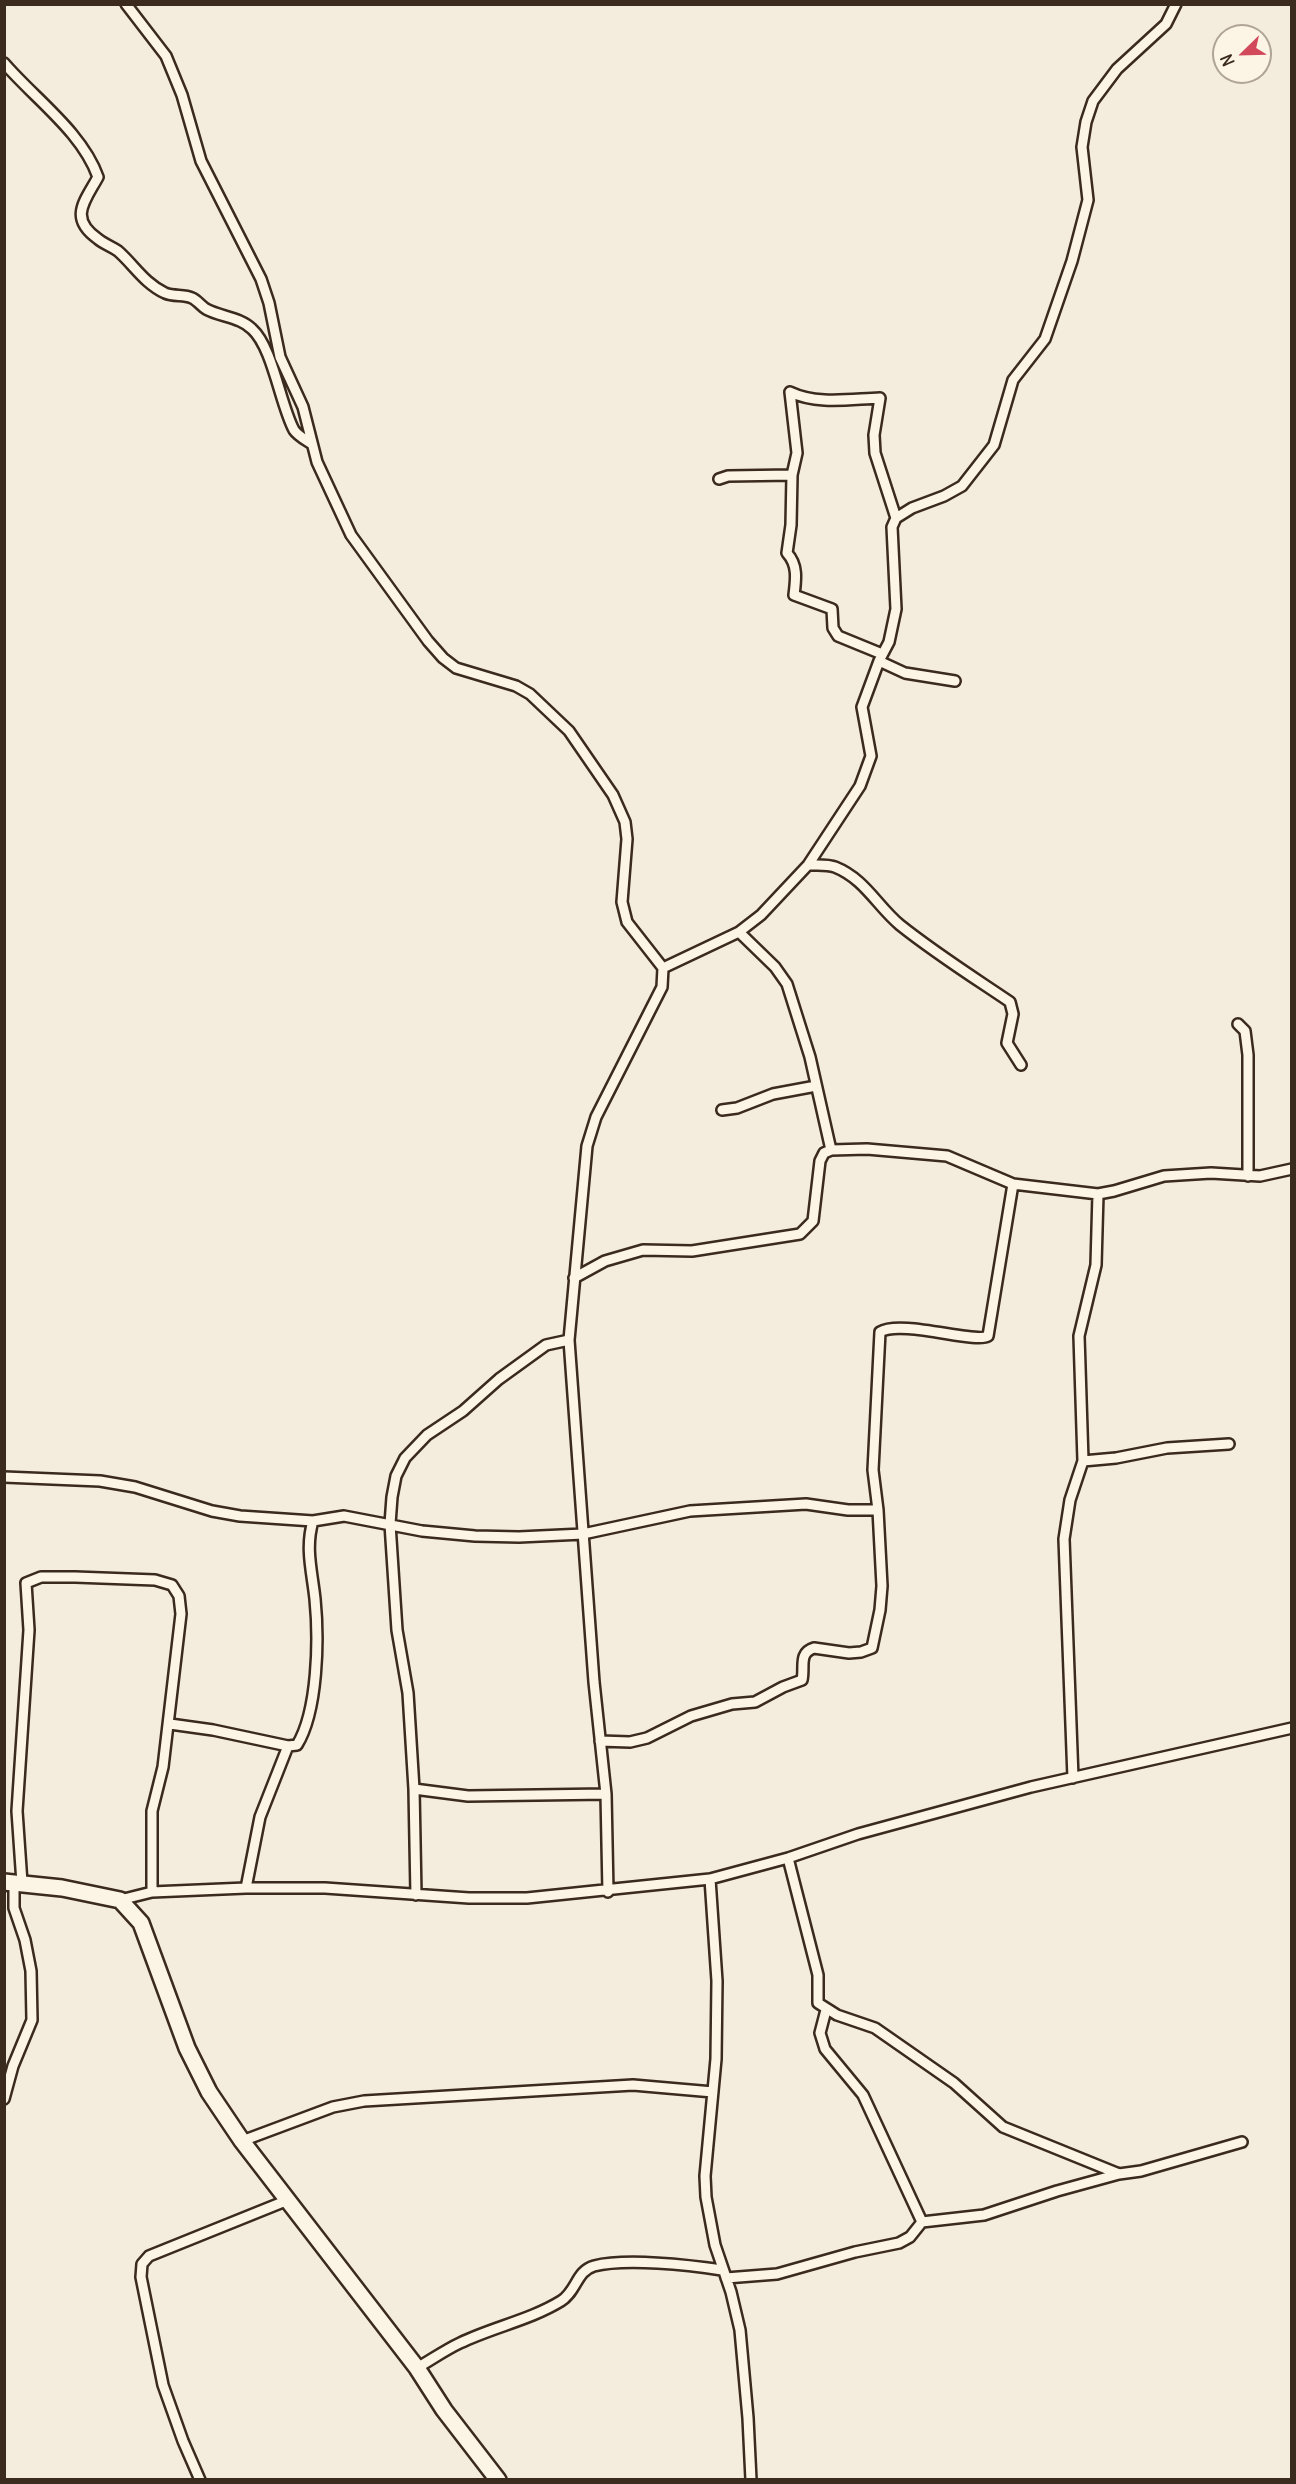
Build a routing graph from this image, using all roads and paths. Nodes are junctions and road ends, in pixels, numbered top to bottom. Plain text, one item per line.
1 (126, 4) edge
2 (1177, 6) edge
3 (4, 63) edge
4 (312, 444) junction
5 (792, 475) junction
6 (719, 479) dead end
7 (896, 518) junction
8 (880, 658) junction
9 (955, 681) dead end
10 (808, 865) junction
11 (739, 932) junction
12 (663, 968) junction
13 (1238, 1024) dead end
14 (1021, 1065) dead end
15 (816, 1086) junction
16 (722, 1110) dead end
17 (831, 1150) junction
18 (1292, 1169) edge
19 (1248, 1176) junction
20 (1013, 1184) junction
21 (1098, 1194) junction
22 (574, 1278) junction
23 (569, 1340) junction
24 (1229, 1444) dead end
25 (1083, 1461) junction
26 (4, 1477) edge
27 (878, 1510) junction
28 (313, 1521) junction
29 (390, 1524) junction
30 (583, 1534) junction
31 (170, 1724) junction
32 (1292, 1728) edge
33 (600, 1741) junction
34 (288, 1746) junction
35 (1073, 1778) junction
36 (414, 1789) junction
37 (606, 1794) junction
38 (788, 1857) junction
39 (710, 1879) junction
40 (13, 1882) edge
41 (246, 1888) junction
42 (152, 1892) junction
43 (608, 1892) junction
44 (416, 1895) junction
45 (120, 1900) junction
46 (826, 2010) junction
47 (713, 2092) junction
48 (4, 2099) edge
49 (242, 2141) junction
50 (1242, 2142) dead end
51 (1119, 2174) junction
52 (288, 2200) junction
53 (922, 2222) junction
54 (724, 2274) junction
55 (417, 2368) junction
56 (200, 2480) edge
57 (498, 2480) edge
58 (751, 2480) edge

1 - 4 street
2 - 7 street
3 - 4 street
4 - 12 street
5 - 6 street
5 - 7 street
5 - 8 street
7 - 8 street
8 - 9 street
8 - 10 street
10 - 11 street
10 - 14 street
11 - 12 street
11 - 15 street
12 - 22 street
13 - 19 street
15 - 16 street
15 - 17 street
17 - 20 street
17 - 22 street
18 - 19 street
19 - 21 street
20 - 21 street
20 - 27 street
21 - 25 street
22 - 23 street
23 - 29 street
23 - 30 street
24 - 25 street
25 - 35 street
26 - 28 street
27 - 30 street
27 - 33 street
28 - 29 street
28 - 34 street
29 - 30 street
29 - 36 street
30 - 33 street
31 - 34 street
31 - 40 street
31 - 42 street
32 - 35 street
33 - 37 street
34 - 41 street
35 - 38 street
36 - 37 street
36 - 44 street
37 - 43 street
38 - 39 street
38 - 46 street
39 - 43 street
39 - 47 street
40 - 45 main road
40 - 48 street
41 - 42 street
41 - 44 street
42 - 45 street
43 - 44 street
45 - 49 main road
46 - 51 street
46 - 53 street
47 - 49 street
47 - 54 street
49 - 52 main road
50 - 51 street
51 - 53 street
52 - 55 main road
52 - 56 street
53 - 54 street
54 - 55 street
54 - 58 street
55 - 57 main road

